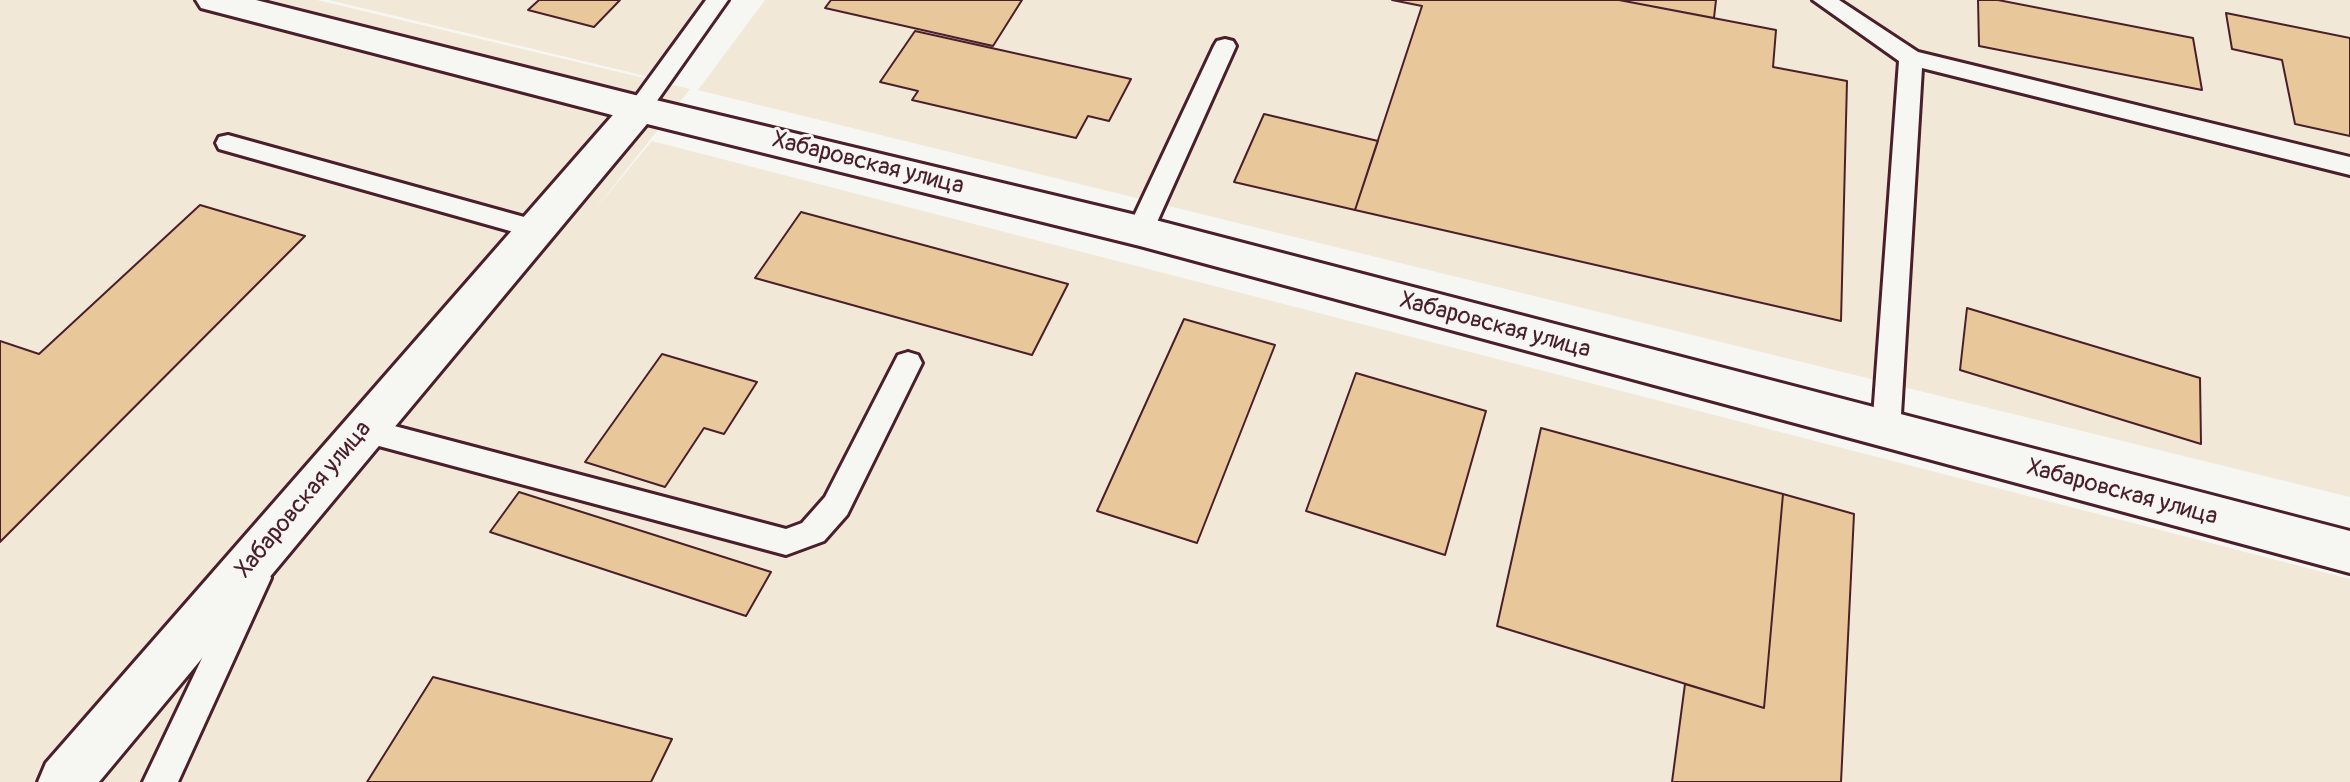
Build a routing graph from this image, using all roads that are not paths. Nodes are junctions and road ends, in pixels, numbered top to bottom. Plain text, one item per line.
1 (213, 0) edge
2 (717, 0) edge
3 (1824, 0) edge
4 (1225, 46) dead end
5 (1911, 58) junction
6 (639, 109) junction
7 (228, 143) dead end
8 (2350, 166) edge
9 (535, 229) junction
10 (1140, 231) junction
11 (908, 363) dead end
12 (364, 430) junction
13 (1886, 431) junction
14 (279, 530) junction
15 (2350, 552) edge
16 (65, 782) edge
17 (160, 782) edge

1 - 6 street, Хабаровская улица
2 - 6 lane
3 - 5 lane
4 - 10 lane
5 - 8 lane
5 - 13 lane
6 - 9 street, Хабаровская улица
6 - 10 street, Хабаровская улица
7 - 9 lane
9 - 12 street, Хабаровская улица
10 - 13 street, Хабаровская улица
11 - 12 lane
12 - 14 street, Хабаровская улица
13 - 15 street, Хабаровская улица
14 - 16 street, Хабаровская улица
14 - 17 lane

